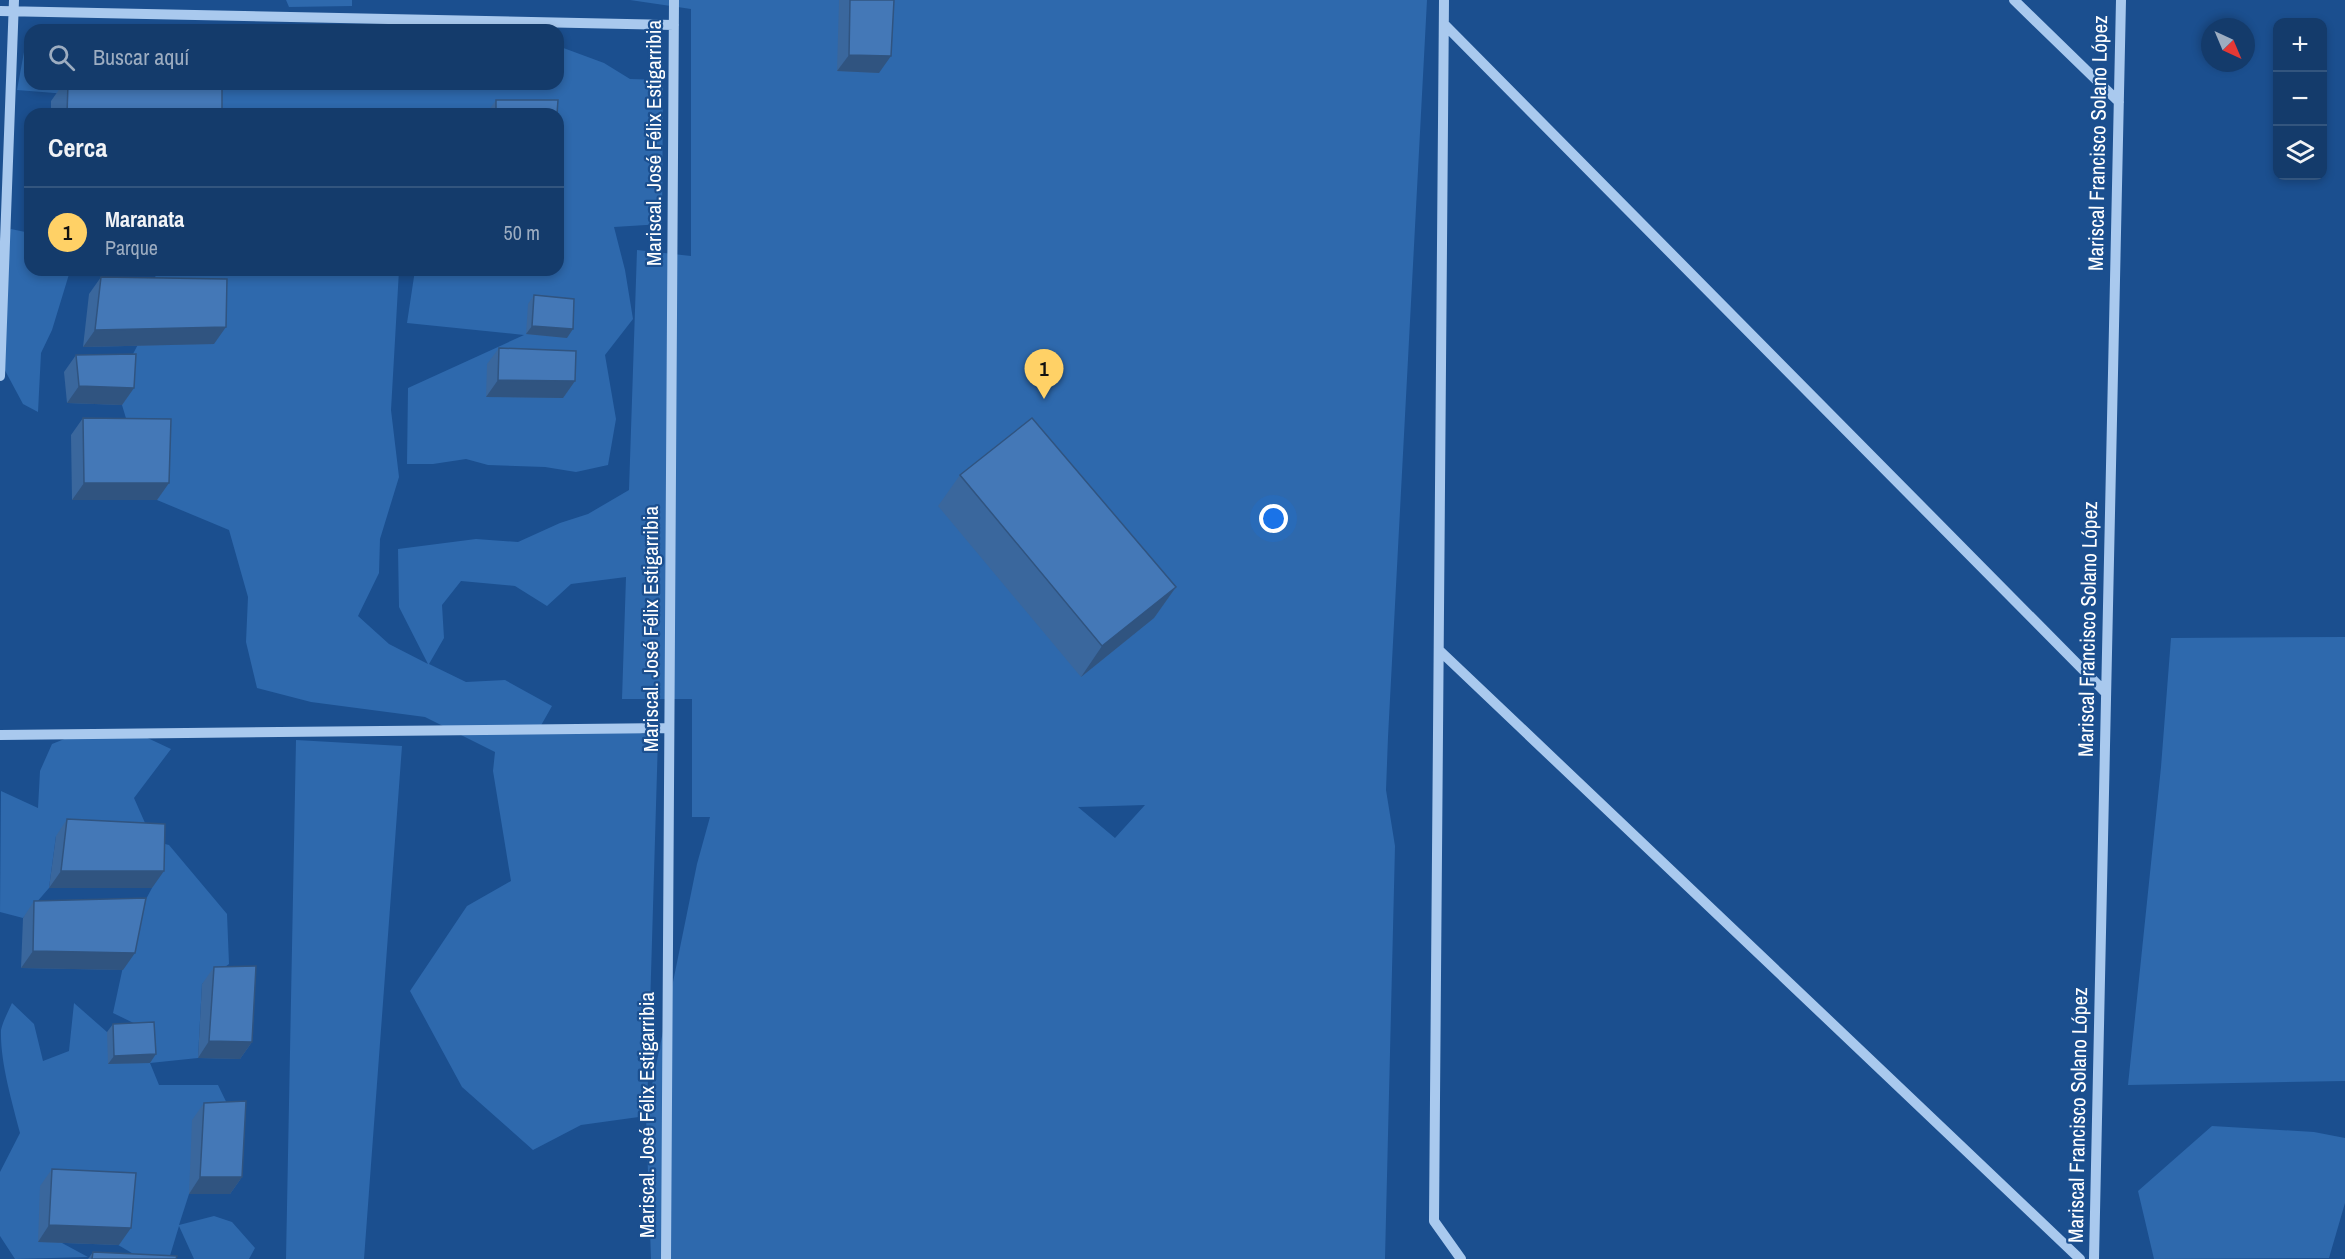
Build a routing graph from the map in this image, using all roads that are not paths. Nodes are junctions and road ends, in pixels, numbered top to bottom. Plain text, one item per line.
1 (674, 0) edge
2 (1444, 0) edge
3 (2014, 0) edge
4 (2121, 0) edge
5 (14, 6) edge
6 (0, 11) edge
7 (1444, 24) junction
8 (675, 25) junction
9 (2119, 102) junction
10 (0, 376) edge
11 (1439, 650) junction
12 (2106, 693) junction
13 (669, 728) junction
14 (0, 735) edge
15 (666, 1259) edge
16 (1461, 1259) edge
17 (2080, 1259) edge
18 (2094, 1259) edge

1 - 8 street, Mariscal. José Félix Estigarribia
2 - 7 street
3 - 9 street
4 - 9 street, Mariscal Francisco Solano López
5 - 6 street
5 - 8 street
5 - 10 street
7 - 11 street
7 - 12 street
8 - 13 street, Mariscal. José Félix Estigarribia
9 - 12 street, Mariscal Francisco Solano López
11 - 16 street
11 - 17 street
12 - 18 street, Mariscal Francisco Solano López
13 - 14 street
13 - 15 street, Mariscal. José Félix Estigarribia

